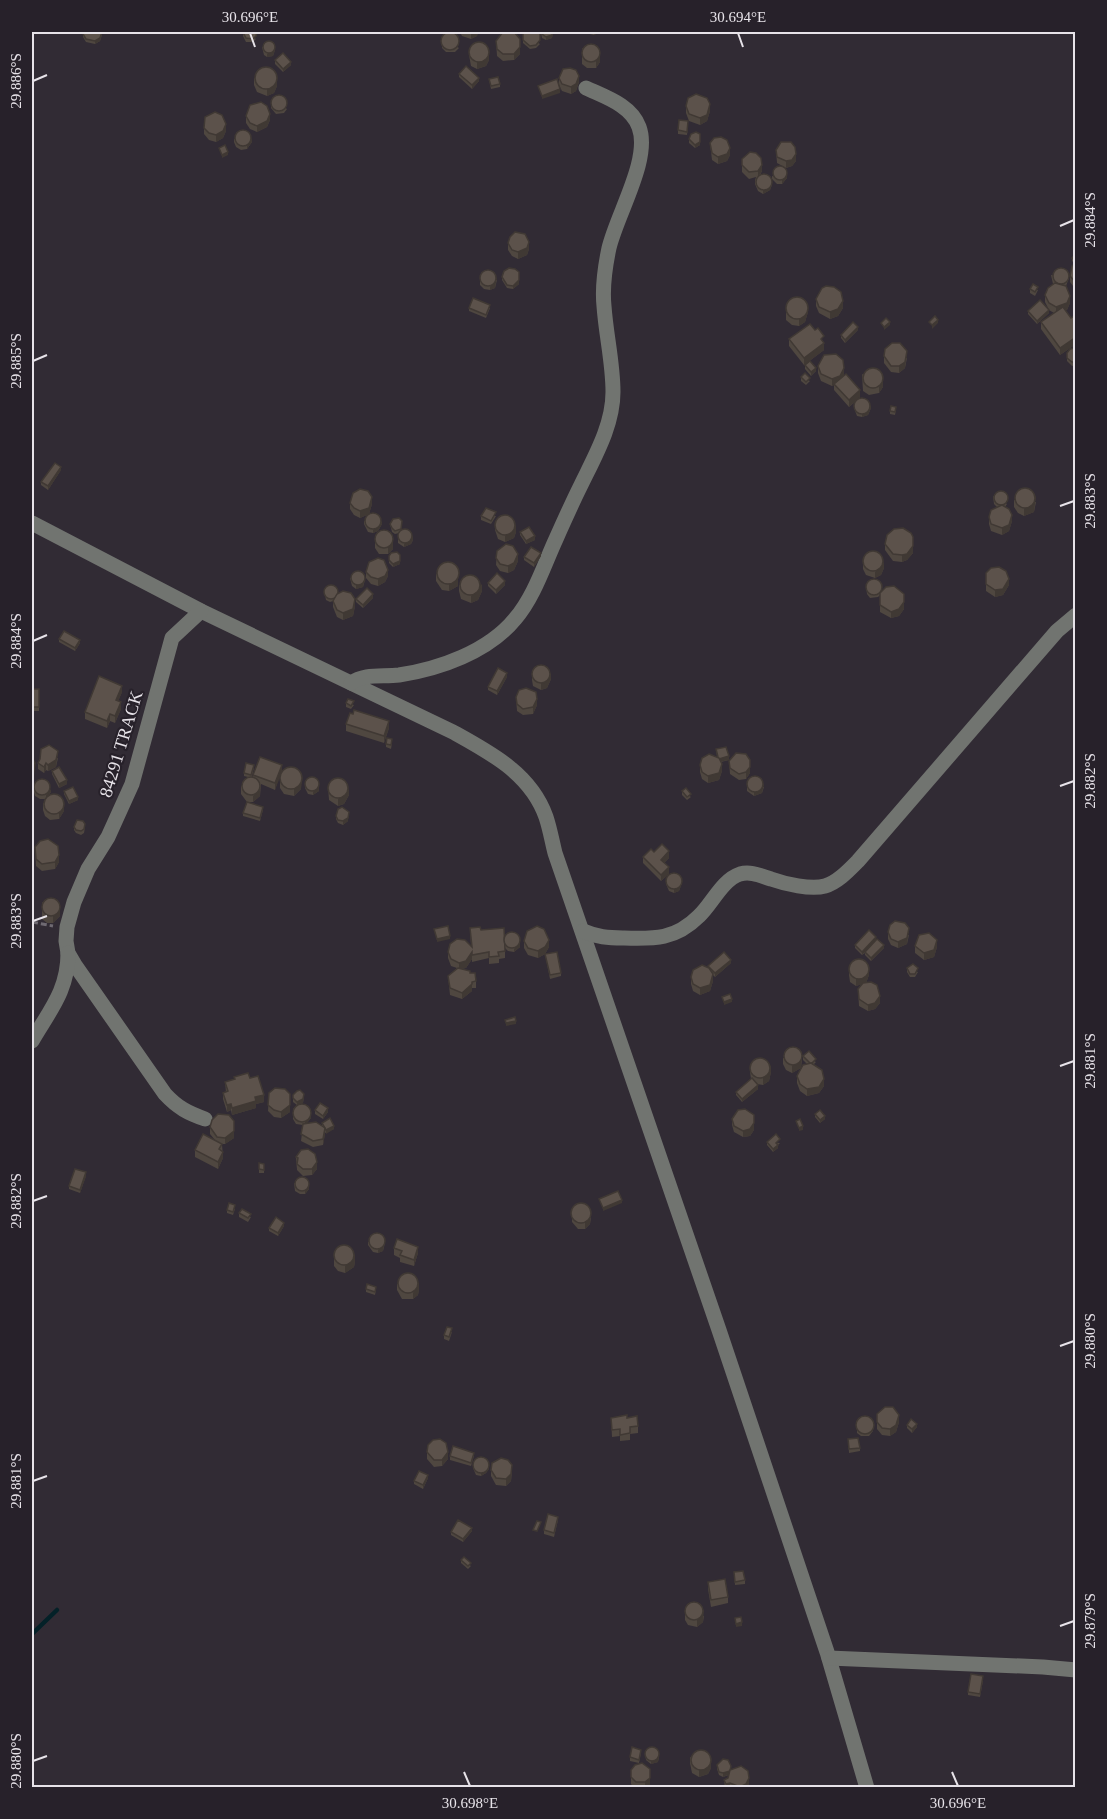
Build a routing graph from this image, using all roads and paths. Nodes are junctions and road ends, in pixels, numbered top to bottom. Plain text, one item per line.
1 (586, 88) dead end
2 (32, 523) edge
3 (201, 611) junction
4 (1076, 615) edge
5 (351, 683) junction
6 (32, 922) edge
7 (67, 927) junction
8 (583, 931) junction
9 (68, 953) junction
10 (32, 1041) edge
11 (206, 1119) dead end
12 (829, 1658) junction
13 (1076, 1670) edge
14 (867, 1788) edge

1 - 5 street
2 - 3 street
3 - 5 street
3 - 7 street, 84291 TRACK
4 - 8 street
5 - 8 street
6 - 7 path
7 - 9 street, 84291 TRACK
8 - 12 street
9 - 10 street, 84291 TRACK
9 - 11 street
12 - 13 street
12 - 14 street

